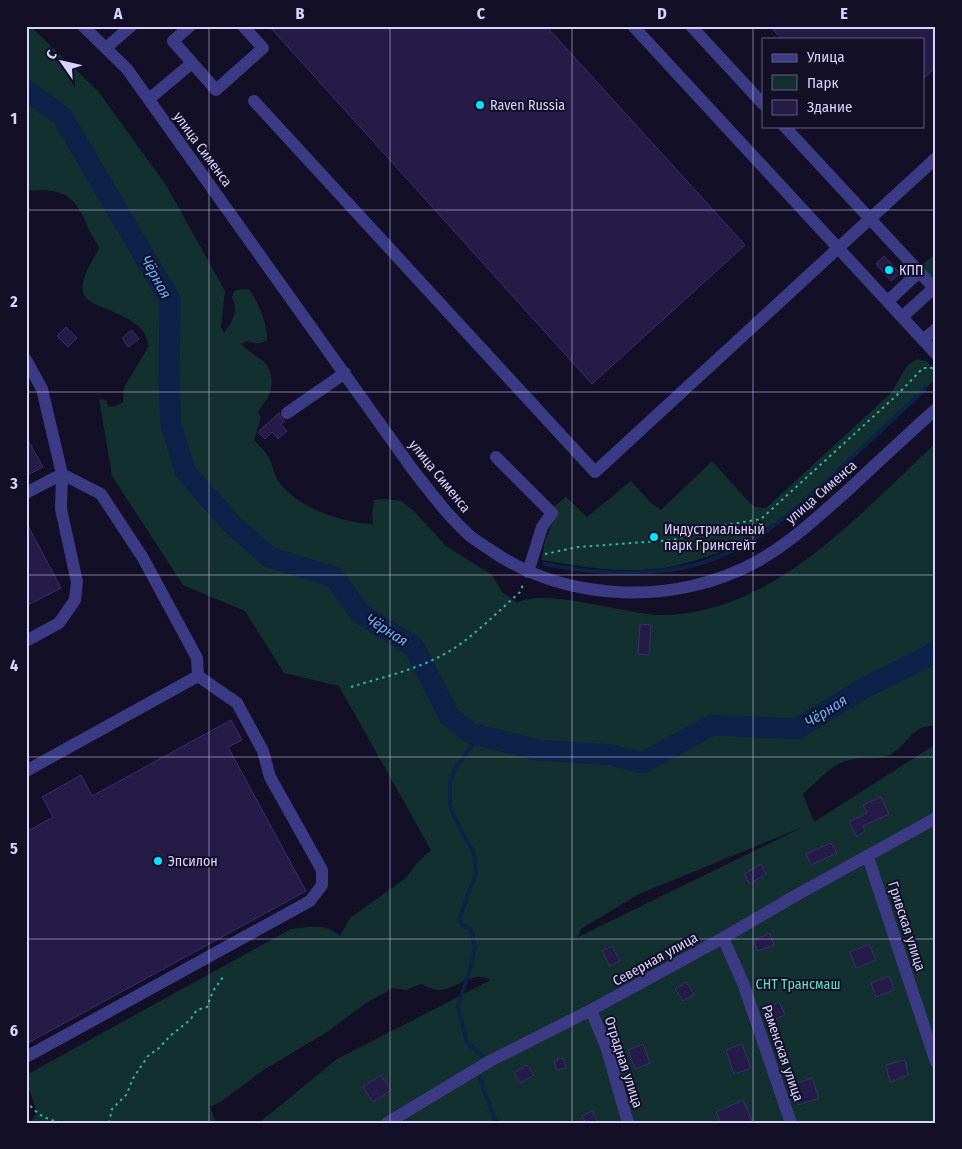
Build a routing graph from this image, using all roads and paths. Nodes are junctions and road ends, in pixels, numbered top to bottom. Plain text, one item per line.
1 (83, 26) edge
2 (131, 26) edge
3 (190, 26) edge
4 (243, 26) edge
5 (634, 26) edge
6 (691, 26) edge
7 (106, 48) junction
8 (192, 63) junction
9 (149, 99) junction
10 (254, 101) dead end
11 (762, 103) edge
12 (786, 128) edge
13 (936, 158) edge
14 (870, 219) junction
15 (838, 248) junction
16 (919, 272) junction
17 (935, 289) edge
18 (888, 301) junction
19 (902, 317) junction
20 (936, 329) edge
21 (924, 340) junction
22 (936, 354) edge
23 (26, 360) edge
24 (936, 368) edge
25 (345, 373) junction
26 (936, 409) edge
27 (288, 413) dead end
28 (496, 457) dead end
29 (62, 474) junction
30 (26, 493) edge
31 (533, 556) junction
32 (528, 572) junction
33 (523, 584) dead end
34 (26, 641) edge
35 (198, 676) junction
36 (351, 687) dead end
37 (26, 771) edge
38 (936, 818) edge
39 (868, 857) junction
40 (723, 938) junction
41 (223, 977) dead end
42 (591, 1010) junction
43 (26, 1057) edge
44 (936, 1062) edge
45 (26, 1101) edge
46 (390, 1122) edge
47 (65, 1123) edge
48 (109, 1123) edge
49 (628, 1123) edge
50 (791, 1123) edge

1 - 7 street, улица Сименса
2 - 7 street
3 - 8 street
4 - 8 street
5 - 15 street
6 - 11 street
7 - 9 street, улица Сименса
8 - 9 street
9 - 25 street, улица Сименса
10 - 15 street
12 - 14 street
13 - 14 street
14 - 15 street
14 - 16 street
15 - 18 street
16 - 17 street
16 - 18 street
17 - 19 street
18 - 19 street
19 - 21 street
20 - 21 street
21 - 22 street
23 - 29 street
24 - 31 path
25 - 27 street
25 - 32 street, улица Сименса
26 - 32 street, улица Сименса
28 - 31 street
29 - 30 street
29 - 34 street
29 - 35 street
31 - 32 street
33 - 36 path
35 - 37 street
35 - 43 street
38 - 39 street, Северная улица
39 - 40 street, Северная улица
39 - 44 street, Гривская улица
40 - 42 street, Северная улица
40 - 50 street, Раменская улица
41 - 48 path
42 - 46 street, Северная улица
42 - 49 street, Отрадная улица
45 - 47 path

